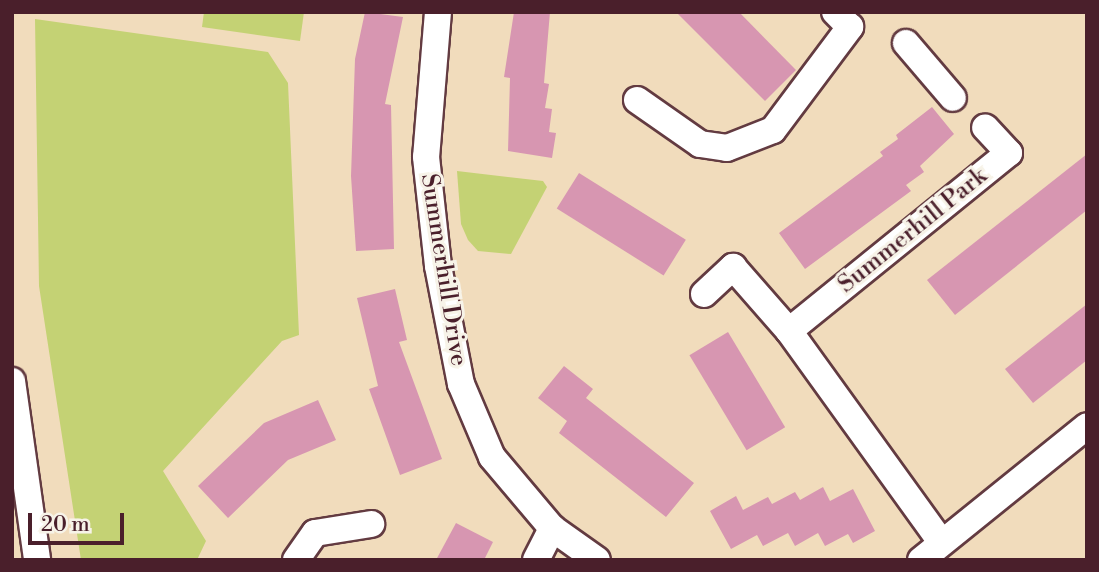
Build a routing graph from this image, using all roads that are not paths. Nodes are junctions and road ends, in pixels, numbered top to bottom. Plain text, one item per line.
1 (438, 12) edge
2 (835, 12) edge
3 (906, 43) dead end
4 (953, 98) dead end
5 (637, 100) dead end
6 (985, 127) dead end
7 (704, 294) dead end
8 (789, 331) junction
9 (12, 381) edge
10 (1087, 426) edge
11 (17, 461) edge
12 (371, 524) dead end
13 (552, 528) junction
14 (941, 542) junction
15 (37, 560) edge
16 (296, 560) edge
17 (536, 560) edge
18 (597, 560) edge
19 (921, 560) edge

1 - 13 street, Summerhill Drive
2 - 5 street
3 - 4 street
6 - 8 street, Summerhill Park
7 - 8 street
8 - 14 street
9 - 11 street
10 - 14 street
11 - 15 street
12 - 16 street
13 - 17 street
13 - 18 street, Summerhill Drive
14 - 19 street

